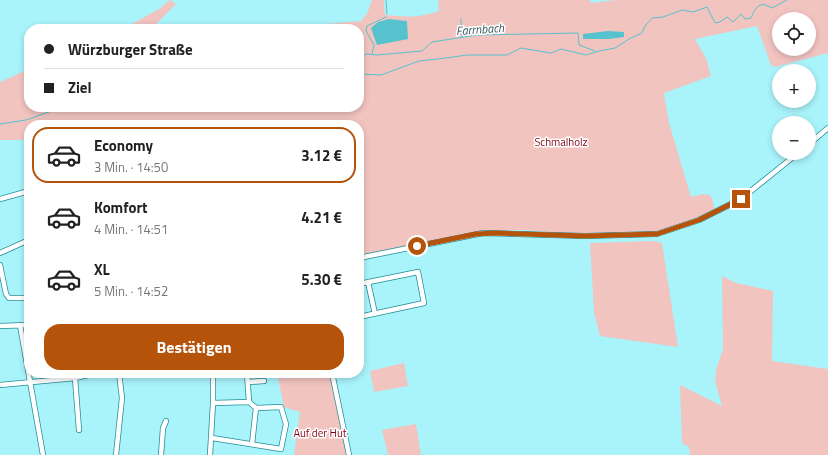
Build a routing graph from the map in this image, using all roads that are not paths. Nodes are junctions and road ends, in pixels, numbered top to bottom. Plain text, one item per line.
1 (828, 128) edge
2 (816, 138) edge
3 (789, 160) edge
4 (24, 192) edge
5 (0, 199) edge
6 (24, 242) edge
7 (0, 253) edge
8 (364, 257) edge
9 (0, 265) edge
10 (368, 282) junction
11 (364, 283) edge
12 (24, 298) edge
13 (375, 314) junction
14 (364, 316) edge
15 (20, 325) junction
16 (24, 325) edge
17 (0, 326) edge
18 (24, 350) edge
19 (28, 378) edge
20 (74, 378) joint
21 (120, 378) edge
22 (212, 378) edge
23 (248, 378) edge
24 (333, 378) edge
25 (264, 381) dead end
26 (29, 382) junction
27 (248, 382) junction
28 (0, 385) edge
29 (249, 402) junction
30 (213, 403) junction
31 (256, 408) junction
32 (166, 421) dead end
33 (79, 430) dead end
34 (212, 438) junction
35 (252, 444) junction
36 (43, 455) edge
37 (116, 455) edge
38 (161, 455) edge
39 (210, 455) edge
40 (349, 455) edge

1 - 2 street
3 - 8 street
4 - 5 street
6 - 7 street
9 - 12 street
10 - 11 street
10 - 13 street
10 - 13 street
13 - 14 street
15 - 16 street
15 - 17 street
15 - 18 street
19 - 26 street
20 - 26 street
20 - 33 street
21 - 37 street
22 - 30 street
23 - 27 street
24 - 40 street
25 - 27 street
26 - 28 street
26 - 36 street
27 - 29 street
29 - 30 street
29 - 31 street
30 - 34 street
31 - 35 street
31 - 35 street
32 - 38 street
34 - 35 street
34 - 39 street

